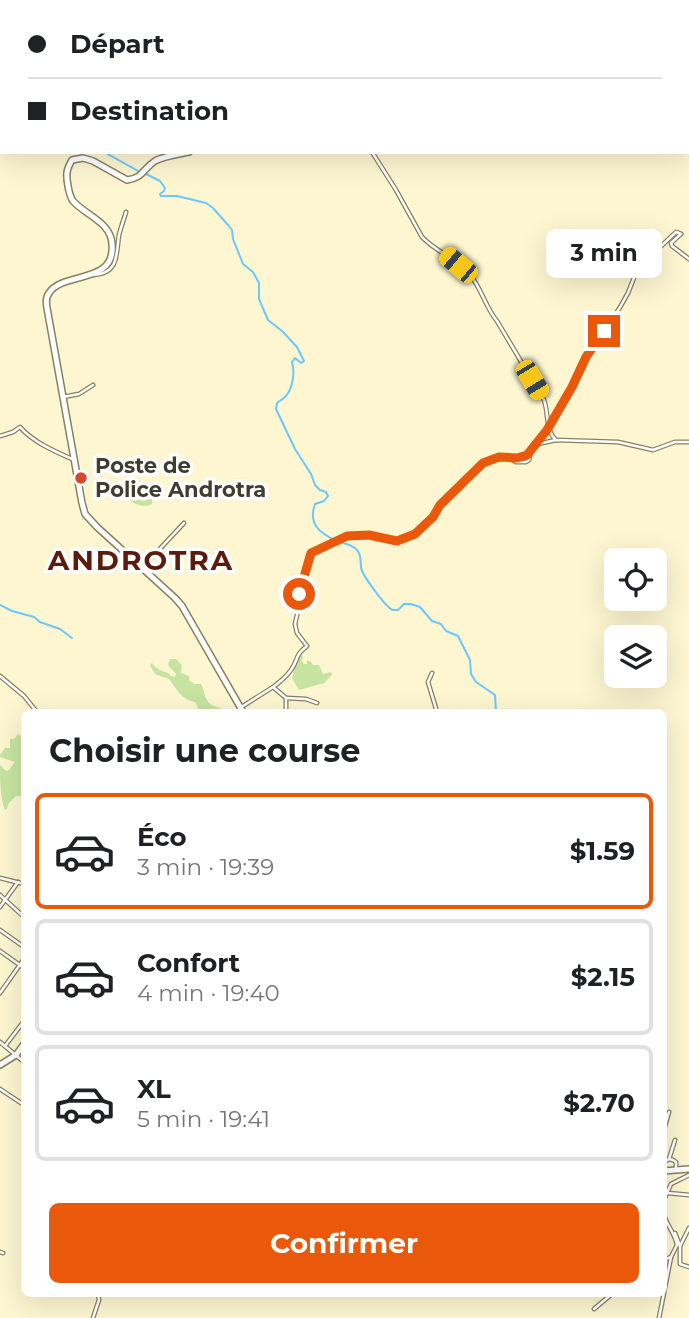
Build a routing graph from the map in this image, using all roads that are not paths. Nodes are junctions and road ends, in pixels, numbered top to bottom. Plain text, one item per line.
1 (180, 154) edge
2 (373, 154) edge
3 (126, 212) dead end
4 (689, 259) edge
5 (91, 275) junction
6 (93, 385) dead end
7 (63, 397) junction
8 (549, 426) junction
9 (0, 436) edge
10 (556, 440) junction
11 (689, 442) edge
12 (535, 445) junction
13 (532, 449) junction
14 (508, 457) junction
15 (75, 460) junction
16 (184, 523) dead end
17 (142, 568) junction
18 (432, 673) dead end
19 (0, 676) edge
20 (273, 687) junction
21 (286, 698) junction
22 (317, 703) dead end
23 (35, 709) edge
24 (241, 709) edge
25 (243, 709) edge
26 (286, 709) edge
27 (436, 709) edge
28 (0, 878) edge
29 (18, 882) junction
30 (21, 883) edge
31 (0, 895) edge
32 (5, 900) junction
33 (0, 906) edge
34 (21, 914) edge
35 (0, 930) edge
36 (21, 945) edge
37 (0, 951) edge
38 (20, 965) joint
39 (0, 993) edge
40 (21, 1025) edge
41 (0, 1042) edge
42 (5, 1046) junction
43 (21, 1048) edge
44 (16, 1055) junction
45 (21, 1059) edge
46 (0, 1065) edge
47 (0, 1089) edge
48 (21, 1103) edge
49 (669, 1112) dead end
50 (667, 1119) edge
51 (675, 1140) dead end
52 (669, 1160) joint
53 (689, 1169) edge
54 (676, 1170) junction
55 (667, 1171) edge
56 (689, 1175) edge
57 (667, 1193) joint
58 (689, 1195) edge
59 (667, 1222) edge
60 (689, 1228) edge
61 (672, 1231) junction
62 (680, 1247) junction
63 (671, 1257) junction
64 (667, 1258) edge
65 (689, 1267) edge
66 (667, 1277) edge
67 (99, 1297) edge
68 (608, 1297) edge
69 (663, 1297) edge
70 (594, 1309) dead end
71 (93, 1318) edge
72 (659, 1318) edge

1 - 5 street
2 - 8 street
3 - 5 street
4 - 8 street
5 - 7 street
6 - 7 street
7 - 15 street
8 - 10 street
8 - 12 street
9 - 15 street
10 - 11 street
10 - 12 street
12 - 13 street
13 - 14 street
13 - 14 street
14 - 20 street
15 - 17 street
16 - 17 street
17 - 24 street
18 - 27 street
19 - 23 street
20 - 21 street
20 - 25 street
21 - 22 street
21 - 26 street
28 - 29 street
29 - 30 street
29 - 32 street
31 - 32 street
32 - 33 street
32 - 34 street
35 - 36 street
37 - 38 street
38 - 39 street
40 - 42 street
41 - 42 street
42 - 44 street
43 - 44 street
44 - 45 street
44 - 46 street
47 - 48 street
49 - 50 street
51 - 52 street
52 - 54 street
53 - 54 street
54 - 55 street
56 - 57 street
57 - 58 street
59 - 61 street
60 - 62 street
61 - 62 street
61 - 63 street
62 - 65 street
63 - 64 street
63 - 66 street
67 - 71 street
68 - 70 street
69 - 72 street

